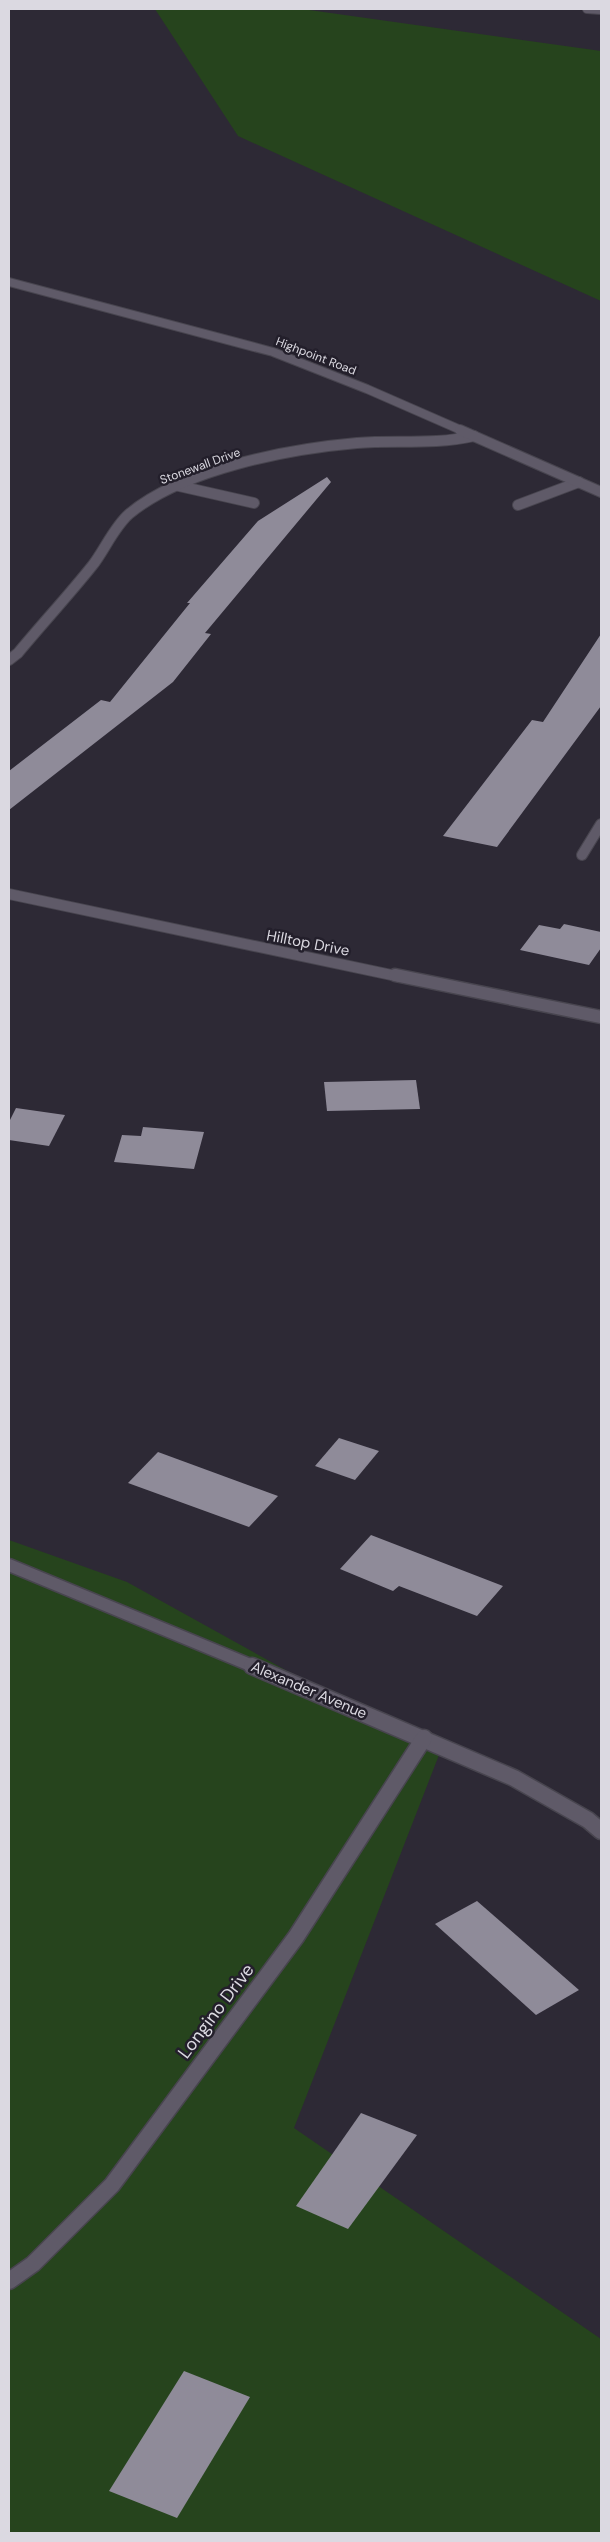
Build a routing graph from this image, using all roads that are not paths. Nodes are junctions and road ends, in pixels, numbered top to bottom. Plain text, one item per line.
1 (587, 9) edge
2 (601, 10) edge
3 (9, 282) edge
4 (474, 436) junction
5 (579, 482) junction
6 (179, 486) junction
7 (601, 492) edge
8 (254, 503) dead end
9 (518, 505) dead end
10 (9, 660) edge
11 (601, 824) edge
12 (582, 855) dead end
13 (9, 894) edge
14 (601, 1017) edge
15 (9, 1565) edge
16 (424, 1738) junction
17 (601, 1831) edge
18 (9, 2281) edge

1 - 2 street
3 - 4 street, Highpoint Road
4 - 5 street, Highpoint Road
4 - 6 street, Stonewall Drive
5 - 7 street, Highpoint Road
5 - 9 street
6 - 8 street
6 - 10 street, Stonewall Drive
11 - 12 street
13 - 14 street, Hilltop Drive
15 - 16 street, Alexander Avenue
16 - 17 street, Alexander Avenue
16 - 18 street, Longino Drive

